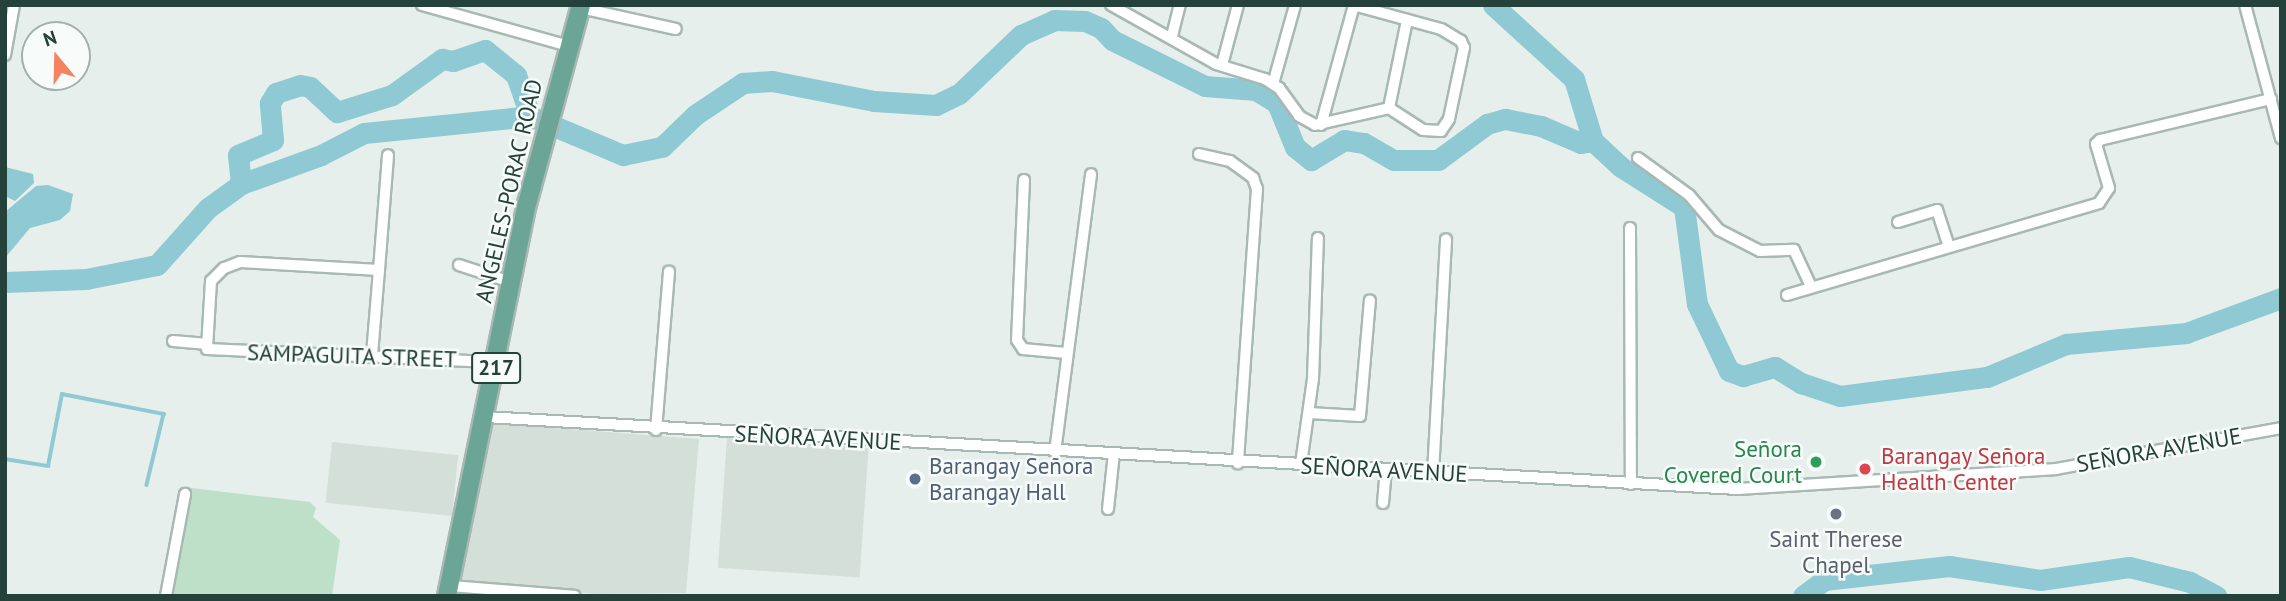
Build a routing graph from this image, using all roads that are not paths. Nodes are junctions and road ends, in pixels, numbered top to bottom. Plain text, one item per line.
1 (14, 5) edge
2 (422, 5) edge
3 (1180, 5) edge
4 (1238, 5) edge
5 (1295, 5) edge
6 (1353, 5) edge
7 (2245, 5) edge
8 (1116, 6) edge
9 (581, 7) edge
10 (1407, 20) junction
11 (676, 29) dead end
12 (1172, 36) junction
13 (569, 46) junction
14 (5, 55) edge
15 (1222, 65) junction
16 (1273, 84) junction
17 (2271, 99) junction
18 (1389, 108) junction
19 (1321, 125) junction
20 (2281, 138) edge
21 (388, 155) dead end
22 (1199, 155) dead end
23 (1638, 158) dead end
24 (1091, 174) dead end
25 (1024, 180) dead end
26 (1898, 222) dead end
27 (1630, 228) dead end
28 (1318, 238) dead end
29 (1446, 239) dead end
30 (1949, 246) junction
31 (459, 265) dead end
32 (379, 270) junction
33 (668, 272) dead end
34 (510, 282) junction
35 (1811, 286) junction
36 (1787, 295) dead end
37 (1370, 300) dead end
38 (173, 341) dead end
39 (206, 346) junction
40 (1066, 354) junction
41 (372, 355) junction
42 (497, 362) junction
43 (1309, 413) junction
44 (485, 417) junction
45 (2281, 428) edge
46 (656, 430) junction
47 (1055, 452) junction
48 (1114, 453) junction
49 (1238, 463) junction
50 (1301, 464) junction
51 (1386, 471) junction
52 (1433, 472) junction
53 (1631, 484) junction
54 (185, 494) dead end
55 (1383, 503) dead end
56 (1108, 509) dead end
57 (448, 591) edge
58 (166, 596) edge
59 (575, 596) edge

1 - 14 street
2 - 13 street
3 - 12 street
4 - 15 street
5 - 16 street
6 - 10 street
6 - 19 street
7 - 17 street
8 - 12 street
9 - 11 street
9 - 13 main road, ANGELES-PORAC ROAD / 217
10 - 18 street
10 - 18 street
12 - 15 street
13 - 34 main road, ANGELES-PORAC ROAD / 217
15 - 16 street
16 - 19 street
17 - 20 street
17 - 30 street
18 - 19 street
21 - 32 street
22 - 49 street
23 - 35 street
24 - 40 street
25 - 40 street
26 - 30 street
27 - 53 street
28 - 43 street
29 - 52 street
30 - 35 street
31 - 34 street
32 - 39 street
32 - 41 street
33 - 46 street
34 - 42 main road, ANGELES-PORAC ROAD / 217
35 - 36 street
37 - 43 street
38 - 39 street, SAMPAGUITA STREET
39 - 41 street, SAMPAGUITA STREET
40 - 47 street
41 - 42 street, SAMPAGUITA STREET
42 - 44 main road, ANGELES-PORAC ROAD / 217
43 - 50 street
44 - 46 street, SEÑORA AVENUE
44 - 57 main road, ANGELES-PORAC ROAD / 217
45 - 53 street, SEÑORA AVENUE
46 - 47 street, SEÑORA AVENUE
47 - 48 street, SEÑORA AVENUE
48 - 49 street, SEÑORA AVENUE
48 - 56 street
49 - 50 street, SEÑORA AVENUE
50 - 51 street, SEÑORA AVENUE
51 - 52 street, SEÑORA AVENUE
51 - 55 street
52 - 53 street, SEÑORA AVENUE
54 - 58 street
57 - 59 street

